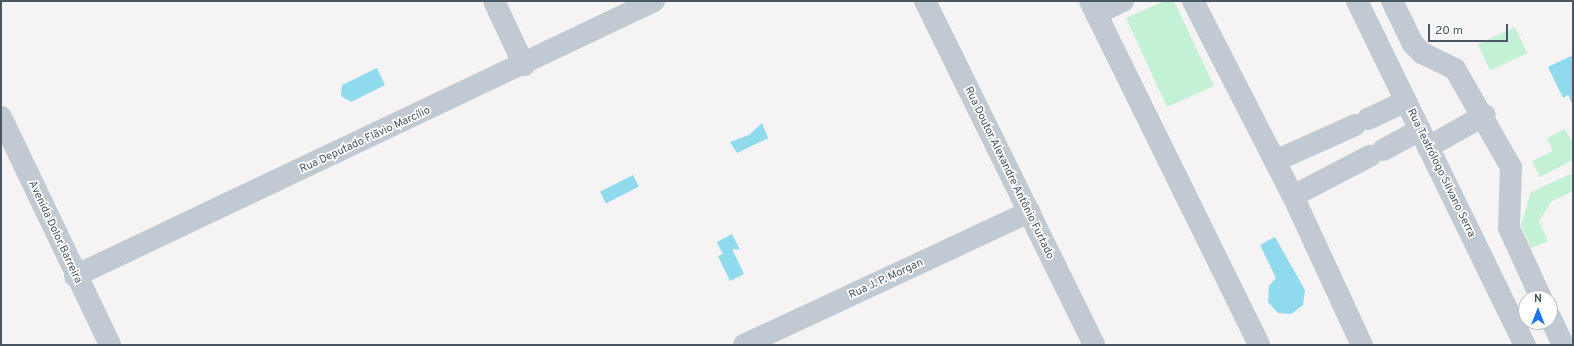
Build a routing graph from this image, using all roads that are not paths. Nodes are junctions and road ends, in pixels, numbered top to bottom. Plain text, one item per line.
1 (494, 1) edge
2 (654, 1) edge
3 (925, 1) edge
4 (1123, 1) edge
5 (1193, 1) edge
6 (1357, 1) edge
7 (1392, 1) edge
8 (1093, 8) edge
9 (524, 65) junction
10 (1406, 101) junction
11 (1485, 116) junction
12 (1, 117) edge
13 (1424, 139) junction
14 (1275, 161) junction
15 (1293, 196) junction
16 (1029, 212) junction
17 (75, 276) junction
18 (1537, 290) edge
19 (1556, 330) edge
20 (110, 345) edge
21 (744, 345) edge
22 (1094, 345) edge
23 (1259, 345) edge
24 (1362, 345) edge
25 (1525, 345) edge
26 (1563, 345) edge

1 - 9 street
2 - 9 street, Rua Deputado Flãvio Marcílio
3 - 16 street, Rua Doutor Alexandre Antônio Furtado
4 - 8 street
5 - 14 street
6 - 10 street, Rua Teatrólogo Silvano Serra
7 - 11 street
8 - 23 street
9 - 17 street, Rua Deputado Flãvio Marcílio
10 - 13 street, Rua Teatrólogo Silvano Serra
10 - 14 street
11 - 13 street
11 - 18 street
12 - 17 street, Avenida Dolor Barreira
13 - 15 street
13 - 25 street, Rua Teatrólogo Silvano Serra
14 - 15 street
15 - 24 street
16 - 21 street, Rua J. P. Morgan
16 - 22 street, Rua Doutor Alexandre Antônio Furtado
17 - 20 street, Avenida Dolor Barreira
19 - 26 street

